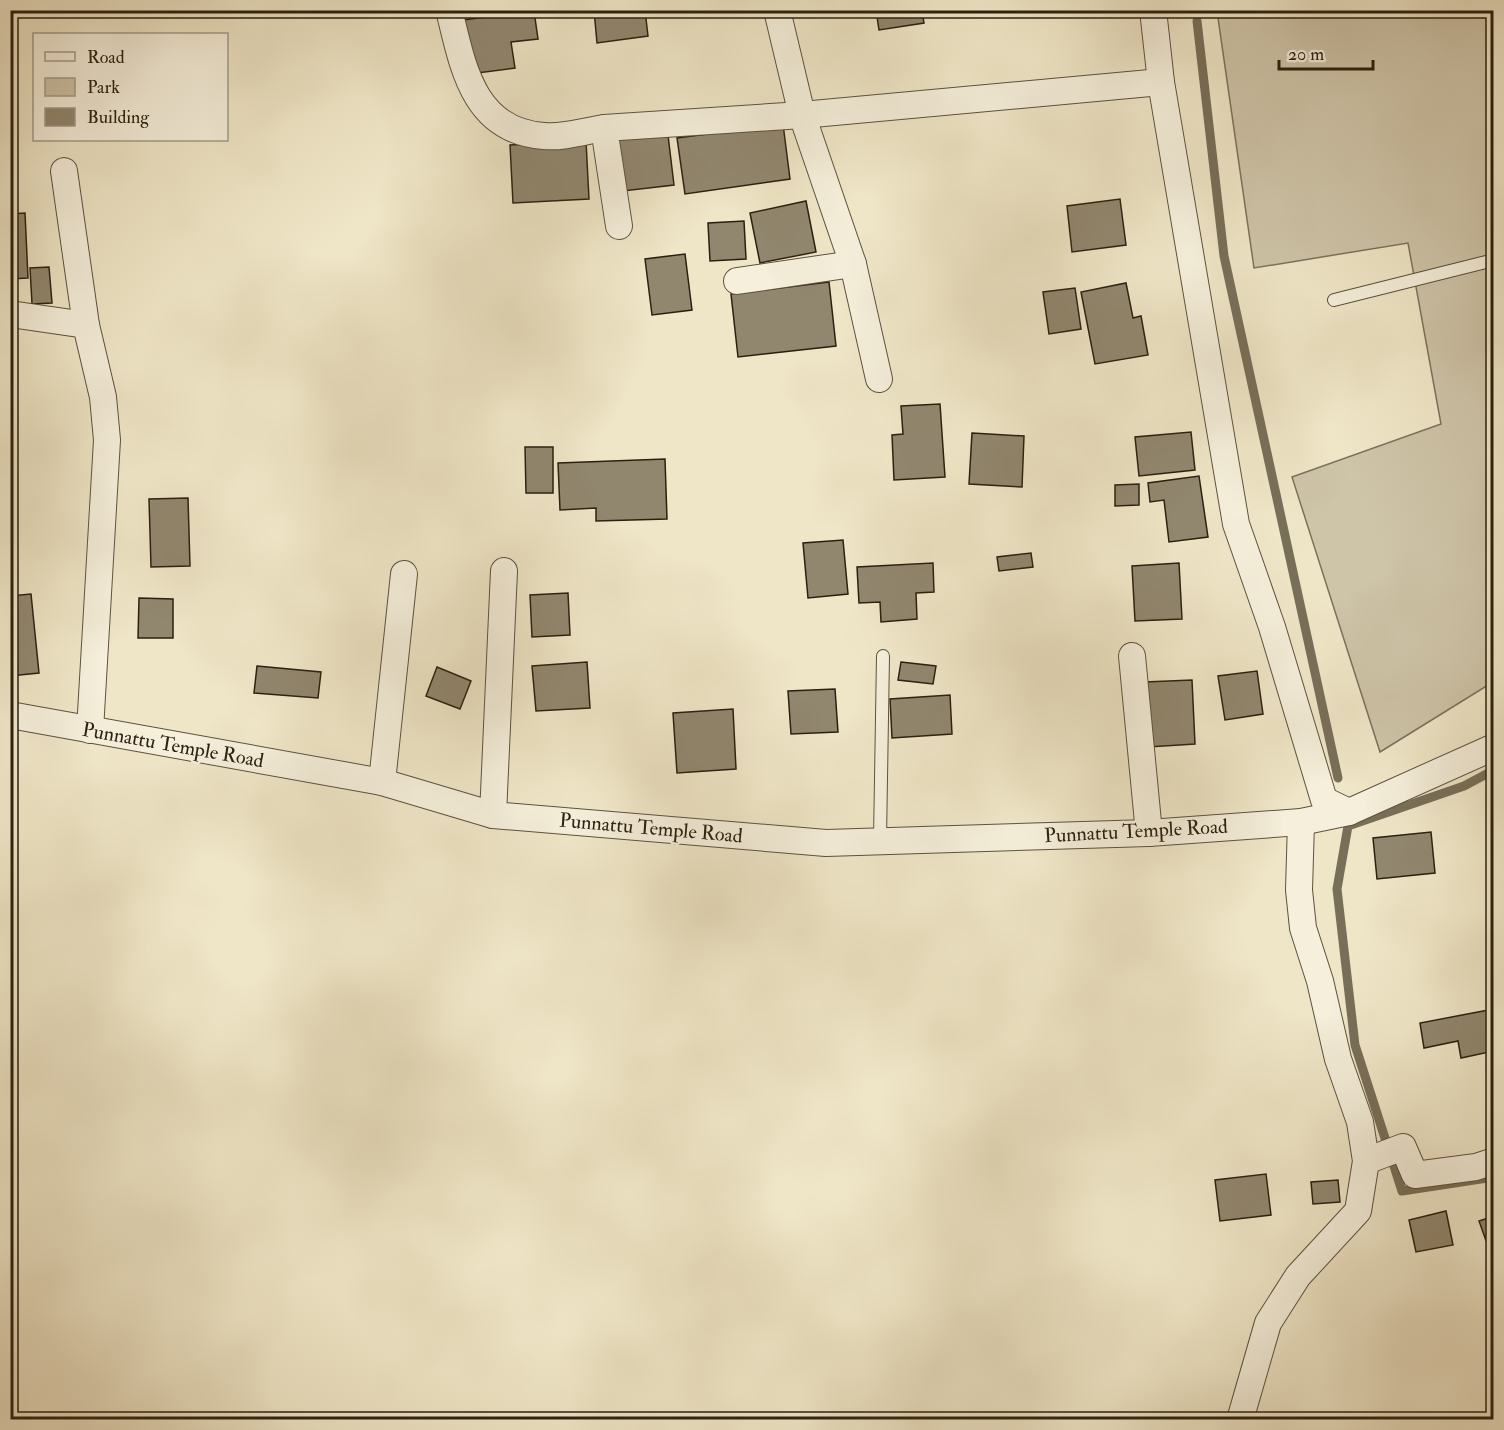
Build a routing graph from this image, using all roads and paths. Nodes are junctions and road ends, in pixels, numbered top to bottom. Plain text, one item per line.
1 (449, 10) edge
2 (777, 10) edge
3 (1153, 10) edge
4 (1161, 82) junction
5 (802, 115) junction
6 (604, 128) junction
7 (64, 171) dead end
8 (619, 226) dead end
9 (1494, 261) edge
10 (853, 264) junction
11 (737, 281) dead end
12 (1334, 300) dead end
13 (10, 314) edge
14 (86, 326) junction
15 (879, 379) dead end
16 (504, 571) dead end
17 (404, 574) dead end
18 (883, 656) dead end
19 (1132, 656) dead end
20 (10, 715) edge
21 (90, 730) junction
22 (1494, 747) edge
23 (382, 782) junction
24 (1349, 812) junction
25 (493, 815) junction
26 (1301, 822) junction
27 (1149, 833) junction
28 (880, 840) junction
29 (1368, 1160) junction
30 (1494, 1161) edge
31 (1241, 1412) edge

1 - 6 street
2 - 5 street
3 - 4 street
4 - 5 street
4 - 24 street
5 - 6 street
5 - 10 street
6 - 8 street
7 - 14 street
9 - 12 lane
10 - 11 street
10 - 15 street
13 - 14 street
14 - 21 street
16 - 25 street
17 - 23 street
18 - 28 lane
19 - 27 street
20 - 21 street, Punnattu Temple Road
21 - 23 street, Punnattu Temple Road
22 - 24 street, Punnattu Temple Road
23 - 25 street, Punnattu Temple Road
24 - 26 street, Punnattu Temple Road
25 - 28 street, Punnattu Temple Road
26 - 27 street, Punnattu Temple Road
26 - 29 street
27 - 28 street, Punnattu Temple Road
29 - 30 street
29 - 31 street

